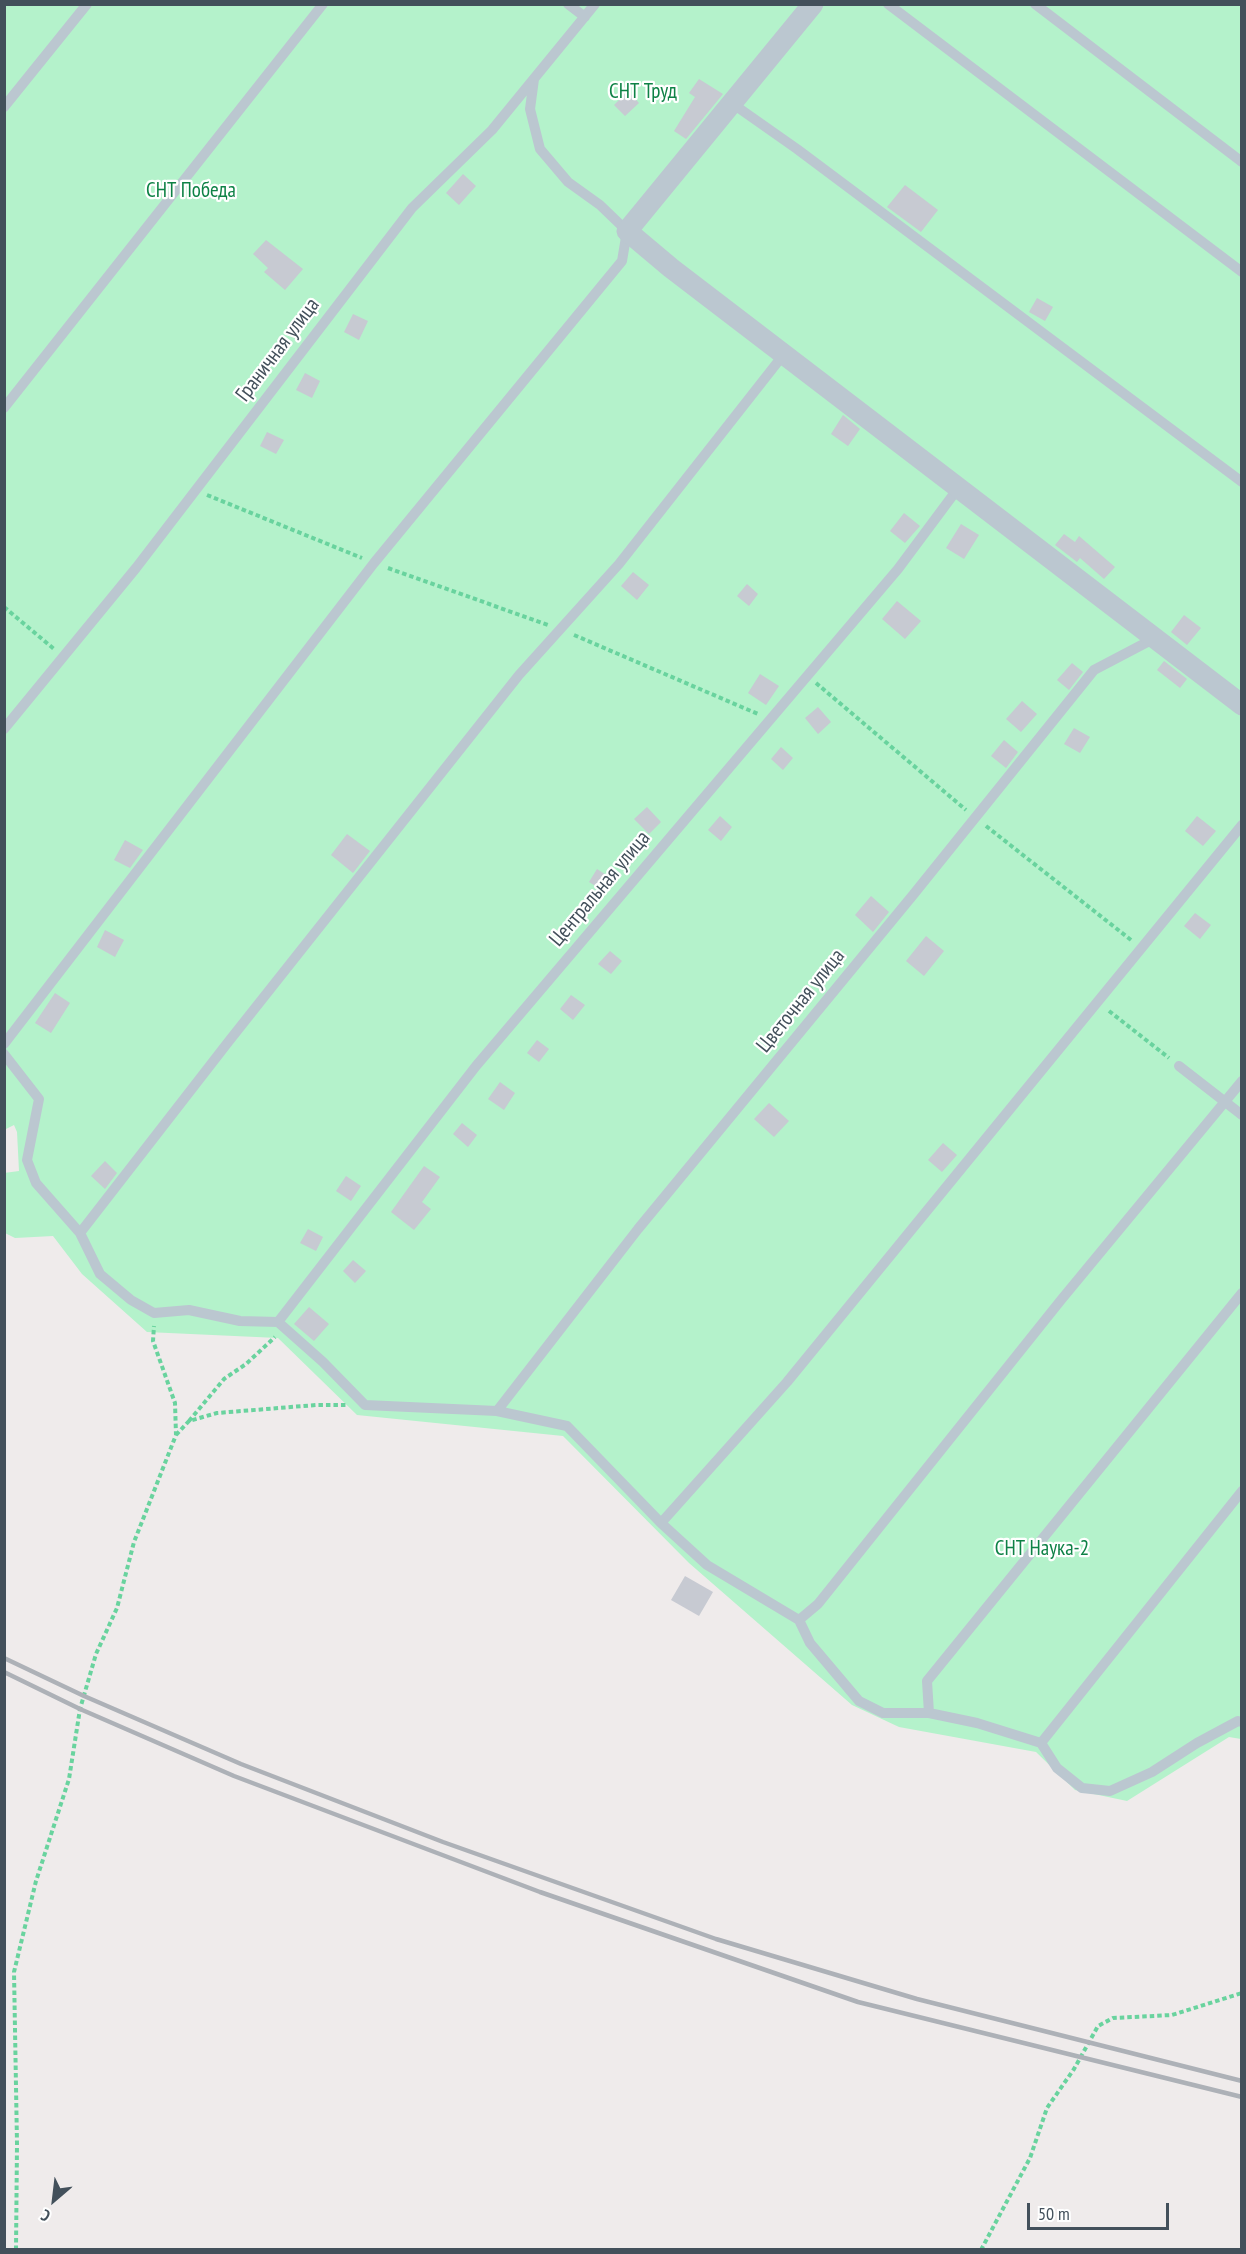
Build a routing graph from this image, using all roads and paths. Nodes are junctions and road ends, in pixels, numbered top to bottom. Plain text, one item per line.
1 (87, 4) edge
2 (323, 4) edge
3 (568, 4) edge
4 (594, 4) edge
5 (813, 4) edge
6 (888, 4) edge
7 (1035, 4) edge
8 (585, 17) junction
9 (534, 79) junction
10 (733, 104) junction
11 (4, 107) edge
12 (1242, 162) edge
13 (627, 231) junction
14 (1242, 272) edge
15 (784, 354) junction
16 (4, 408) edge
17 (1242, 482) edge
18 (959, 487) junction
19 (195, 490) junction
20 (374, 563) junction
21 (4, 607) edge
22 (1155, 638) junction
23 (64, 657) junction
24 (807, 676) junction
25 (1242, 705) edge
26 (4, 729) edge
27 (975, 818) junction
28 (1242, 825) edge
29 (1141, 948) junction
30 (1097, 1002) junction
31 (4, 1044) edge
32 (4, 1054) edge
33 (1179, 1066) joint
34 (1242, 1081) edge
35 (1224, 1102) junction
36 (1242, 1115) edge
37 (81, 1233) junction
38 (1242, 1293) edge
39 (154, 1313) junction
40 (278, 1322) junction
41 (365, 1405) junction
42 (496, 1411) junction
43 (189, 1421) junction
44 (176, 1435) junction
45 (1242, 1491) edge
46 (661, 1523) junction
47 (799, 1620) junction
48 (929, 1713) junction
49 (1240, 1719) edge
50 (1041, 1743) junction
51 (1242, 1993) edge
52 (16, 2250) edge
53 (981, 2250) edge

1 - 11 lane
2 - 16 lane
3 - 8 lane
4 - 8 lane, Граничная улица
5 - 10 street
6 - 14 lane
7 - 12 lane
8 - 9 lane, Граничная улица
9 - 13 lane
9 - 19 lane, Граничная улица
10 - 13 street
10 - 17 lane
13 - 15 street
13 - 20 lane
15 - 18 street
15 - 37 lane
18 - 22 street
18 - 24 lane, Центральная улица
19 - 20 path
19 - 23 lane, Граничная улица
20 - 31 lane
21 - 23 path
22 - 25 street
22 - 27 lane, Цветочная улица
23 - 26 lane, Граничная улица
24 - 27 path
24 - 40 lane, Центральная улица
27 - 29 path
27 - 42 lane, Цветочная улица
28 - 29 lane
29 - 30 lane
30 - 33 path
30 - 46 lane
32 - 37 lane
33 - 35 lane
34 - 35 lane
35 - 36 lane
35 - 47 lane
37 - 39 lane
38 - 48 lane
39 - 40 lane
39 - 44 path
40 - 41 lane
40 - 43 path
41 - 42 lane
41 - 43 path
42 - 46 lane
43 - 44 path
44 - 52 path
45 - 50 lane
46 - 47 lane
47 - 48 lane
48 - 50 lane
49 - 50 lane
51 - 53 path

